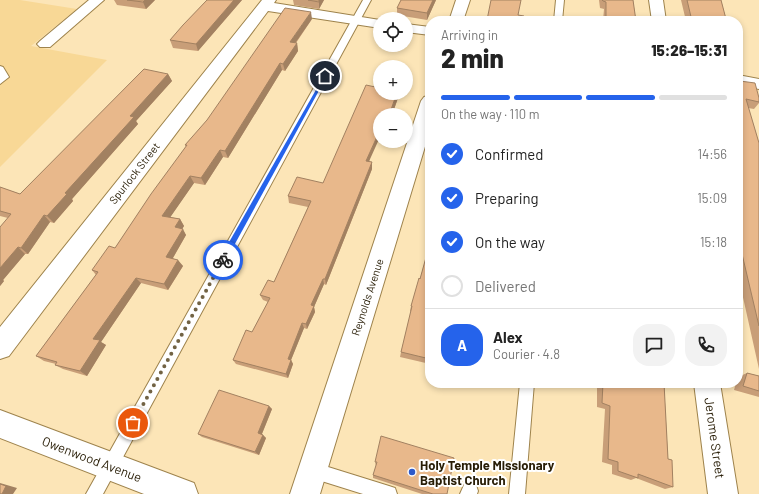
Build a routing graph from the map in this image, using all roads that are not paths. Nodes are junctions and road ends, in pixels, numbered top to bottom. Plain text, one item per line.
1 (97, 0) edge
2 (367, 0) edge
3 (463, 0) edge
4 (560, 0) edge
5 (656, 0) edge
6 (266, 3) edge
7 (458, 16) edge
8 (558, 16) edge
9 (658, 16) edge
10 (355, 20) junction
11 (373, 23) edge
12 (413, 29) edge
13 (425, 30) edge
14 (44, 44) dead end
15 (0, 69) edge
16 (0, 81) edge
17 (743, 81) edge
18 (759, 84) edge
19 (425, 117) edge
20 (0, 346) edge
21 (527, 388) edge
22 (709, 388) edge
23 (0, 424) edge
24 (110, 465) junction
25 (312, 470) junction
26 (94, 494) edge
27 (183, 494) edge
28 (305, 494) edge
29 (390, 494) edge
30 (517, 494) edge
31 (723, 494) edge

1 - 14 street
2 - 10 lane
3 - 7 street
4 - 8 lane
5 - 9 street
6 - 10 street
6 - 20 street, Spurlock Street
10 - 11 street
10 - 24 lane
12 - 13 street
15 - 16 lane
17 - 18 street
19 - 25 street, Reynolds Avenue
21 - 30 lane
22 - 31 street, Jerome Street
23 - 24 street, Owenwood Avenue
24 - 26 lane
24 - 27 street, Owenwood Avenue
25 - 28 street, Reynolds Avenue
25 - 29 lane

